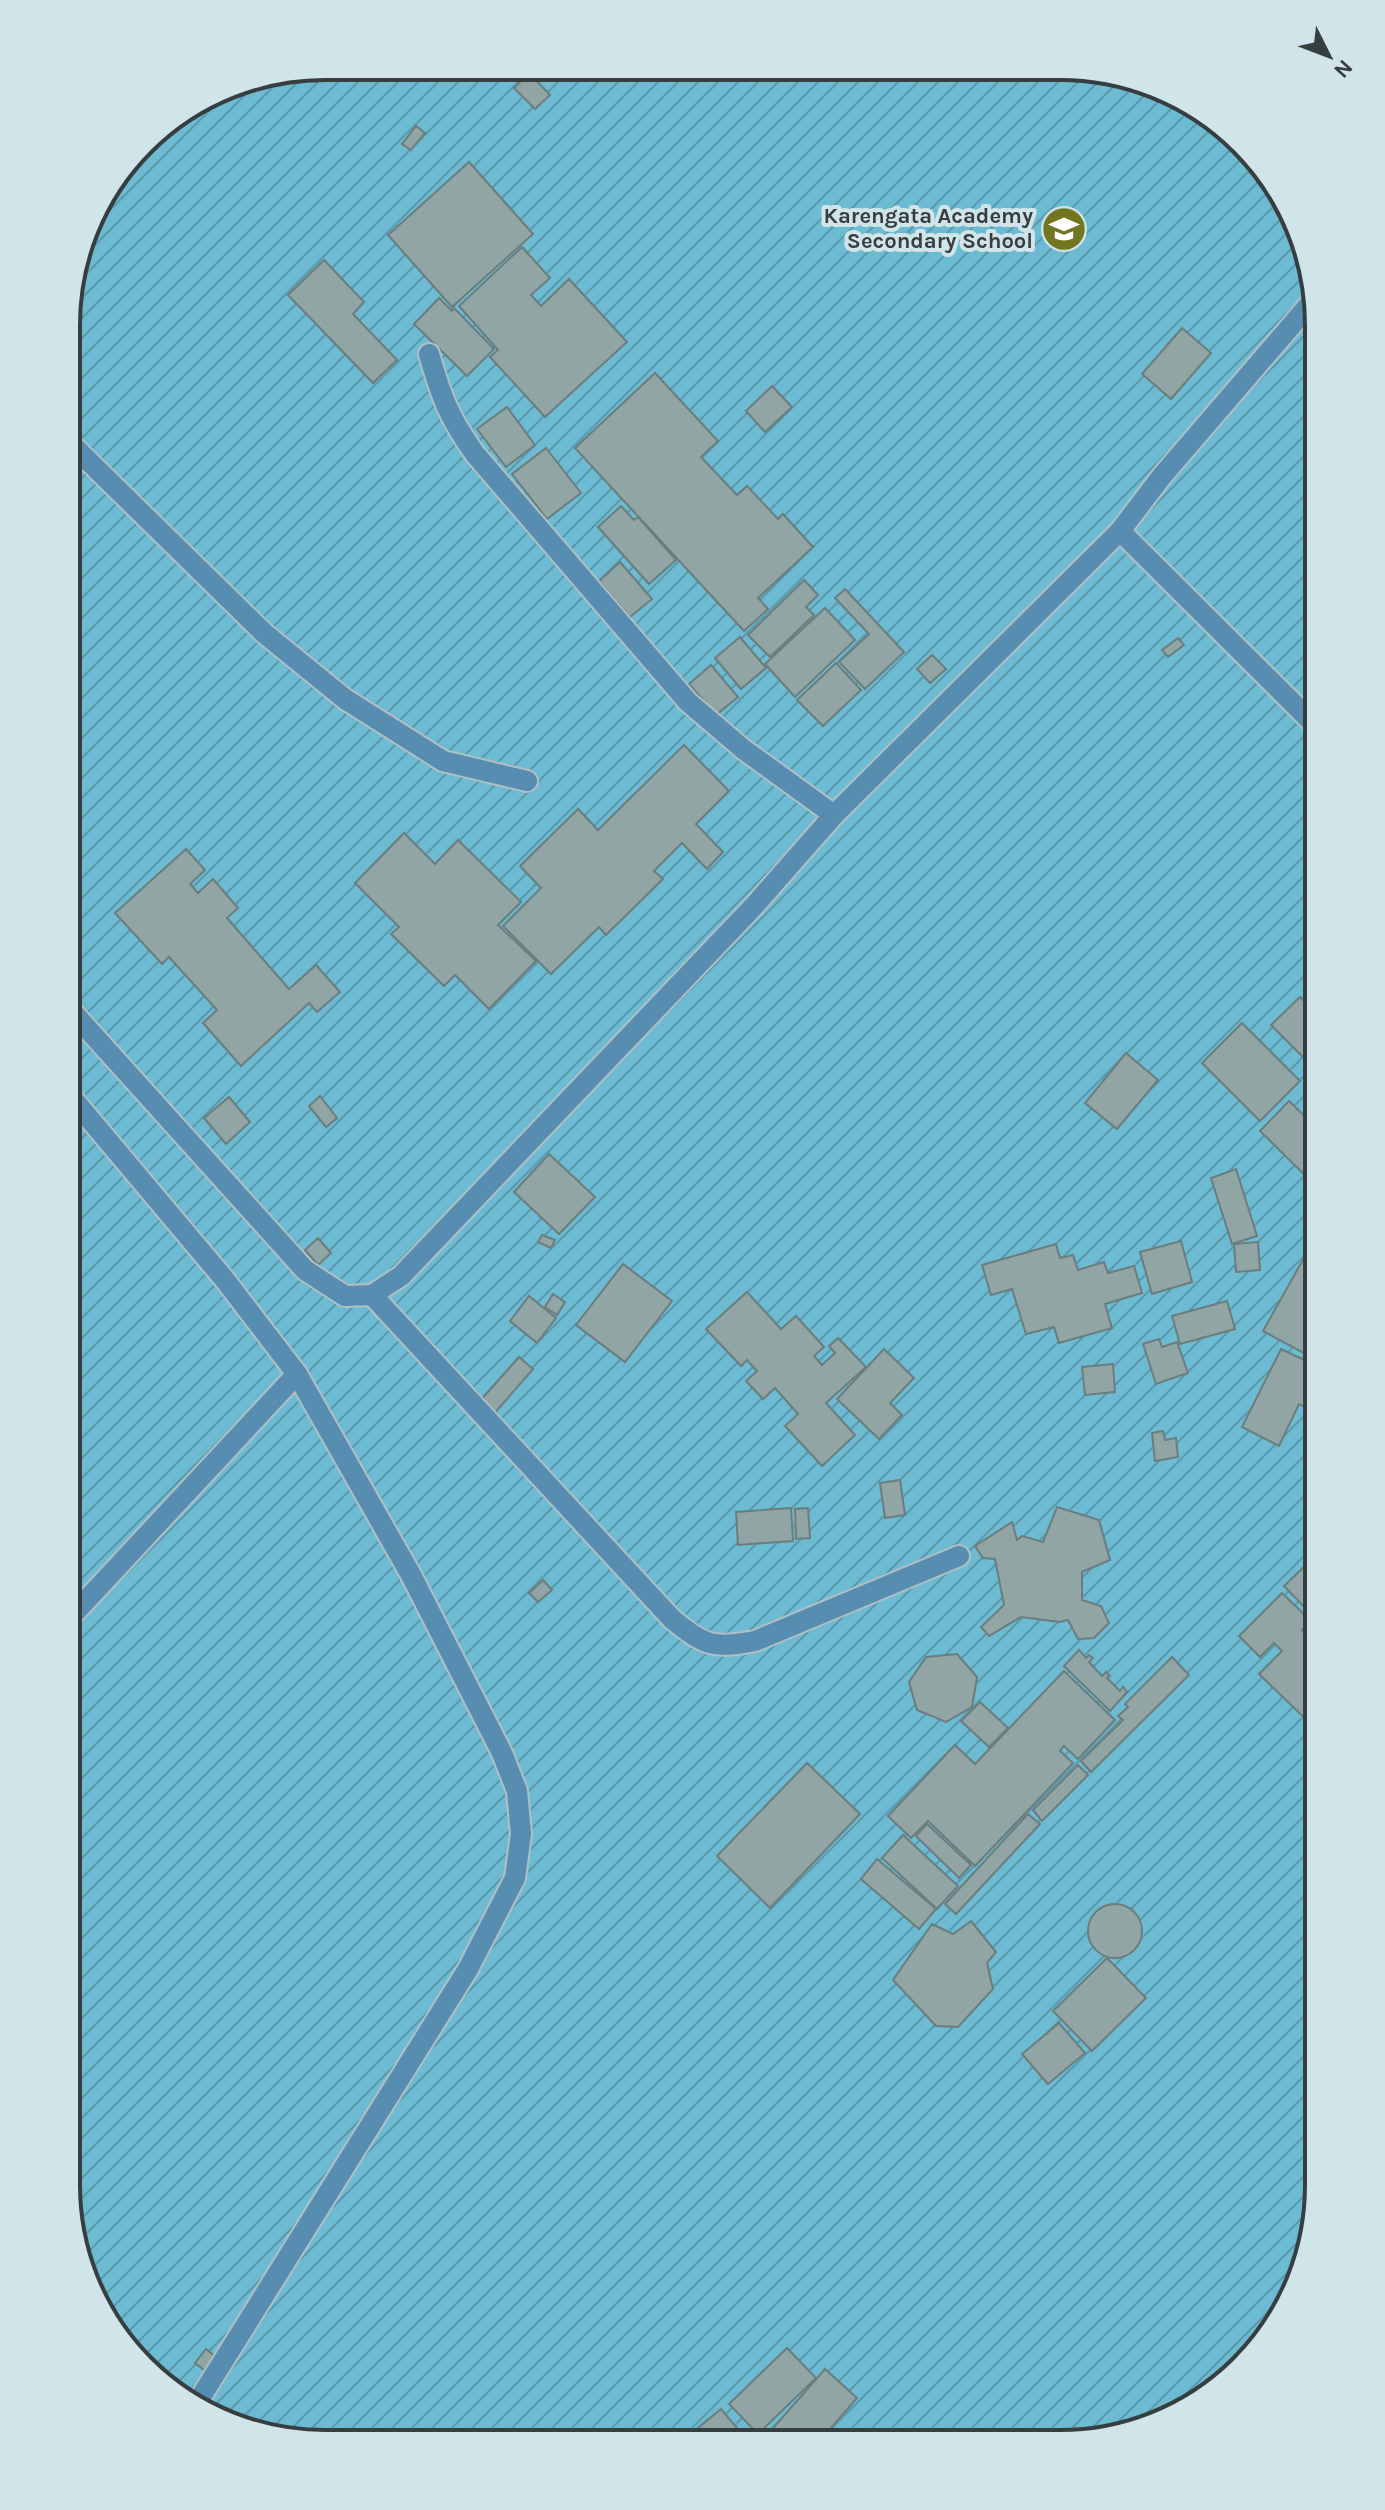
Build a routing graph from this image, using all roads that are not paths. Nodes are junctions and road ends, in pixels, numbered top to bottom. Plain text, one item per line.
1 (1304, 311) edge
2 (429, 354) dead end
3 (80, 453) edge
4 (1120, 531) junction
5 (1305, 715) edge
6 (527, 781) dead end
7 (834, 815) junction
8 (80, 1020) edge
9 (80, 1107) edge
10 (372, 1295) junction
11 (297, 1374) junction
12 (959, 1556) dead end
13 (80, 1607) edge
14 (201, 2396) edge

1 - 4 street
2 - 7 street
3 - 6 street
4 - 5 street
4 - 7 street
7 - 10 street
8 - 10 street
9 - 11 street
10 - 12 street
11 - 13 street
11 - 14 street

